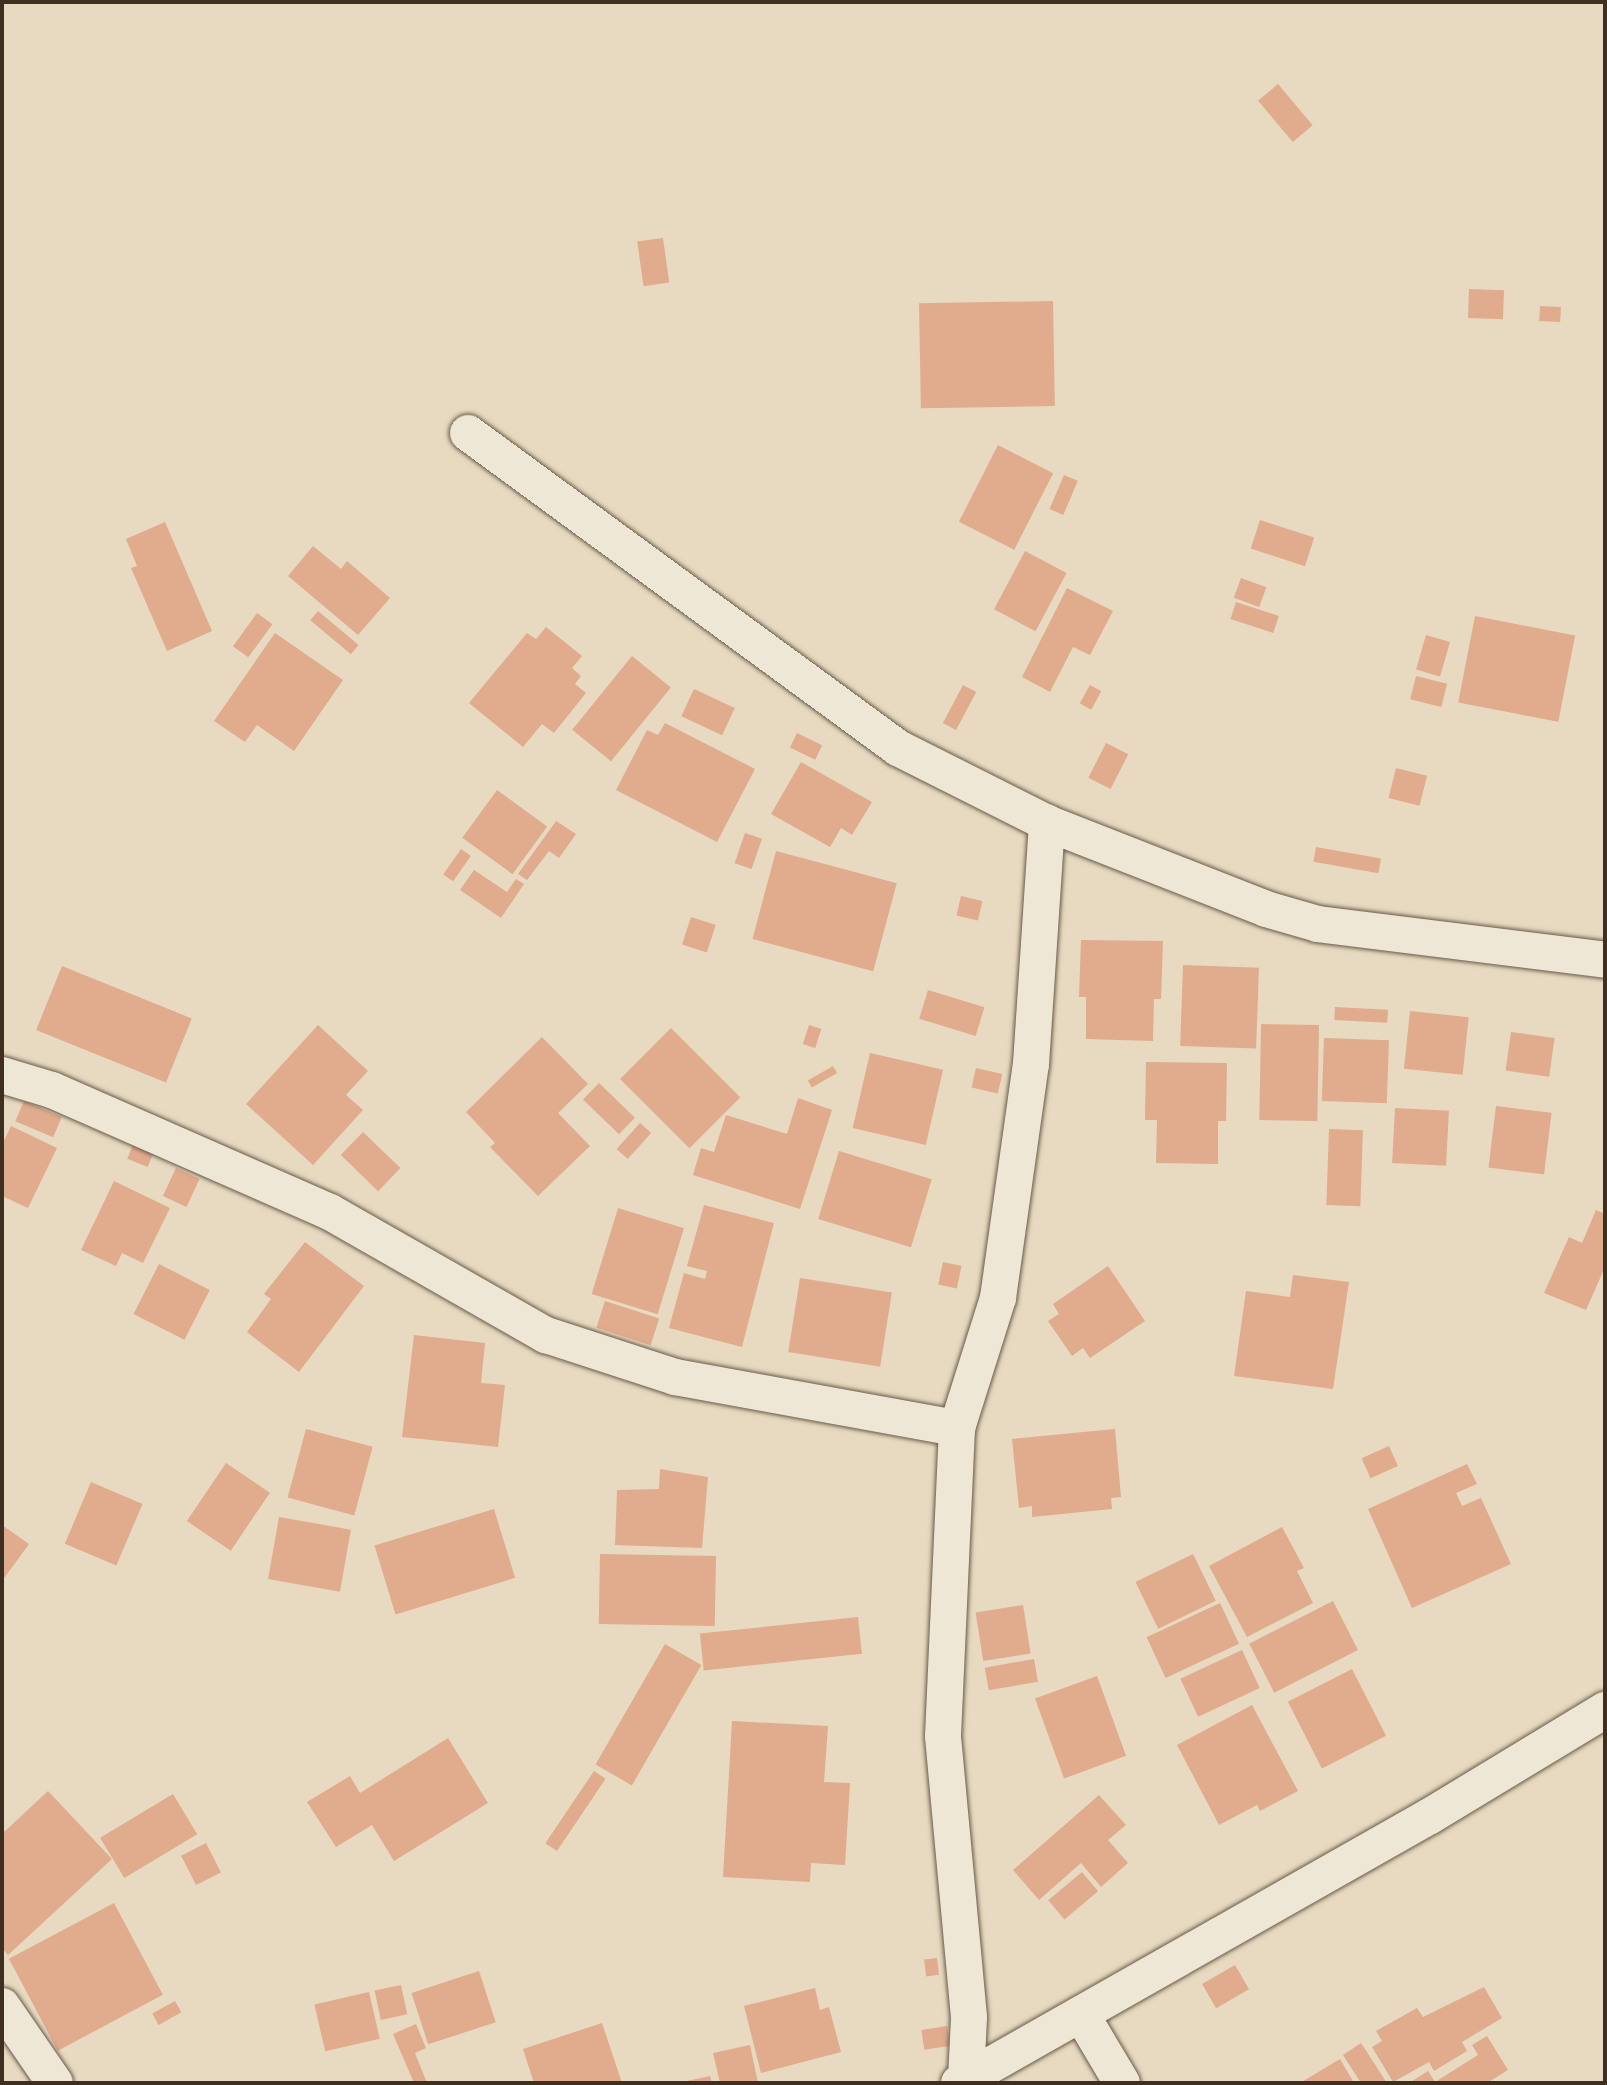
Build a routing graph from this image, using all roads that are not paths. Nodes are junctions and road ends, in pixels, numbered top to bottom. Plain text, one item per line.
1 (468, 433) dead end
2 (1047, 823) junction
3 (1605, 960) edge
4 (2, 1075) edge
5 (957, 1428) junction
6 (1605, 1710) edge
7 (2, 2006) edge
8 (1081, 2014) junction
9 (962, 2081) edge
10 (55, 2083) edge
11 (1122, 2083) edge

1 - 2 street
2 - 3 street
2 - 5 street
4 - 5 street
5 - 9 street
6 - 8 street
7 - 10 street
8 - 9 street
8 - 11 street

